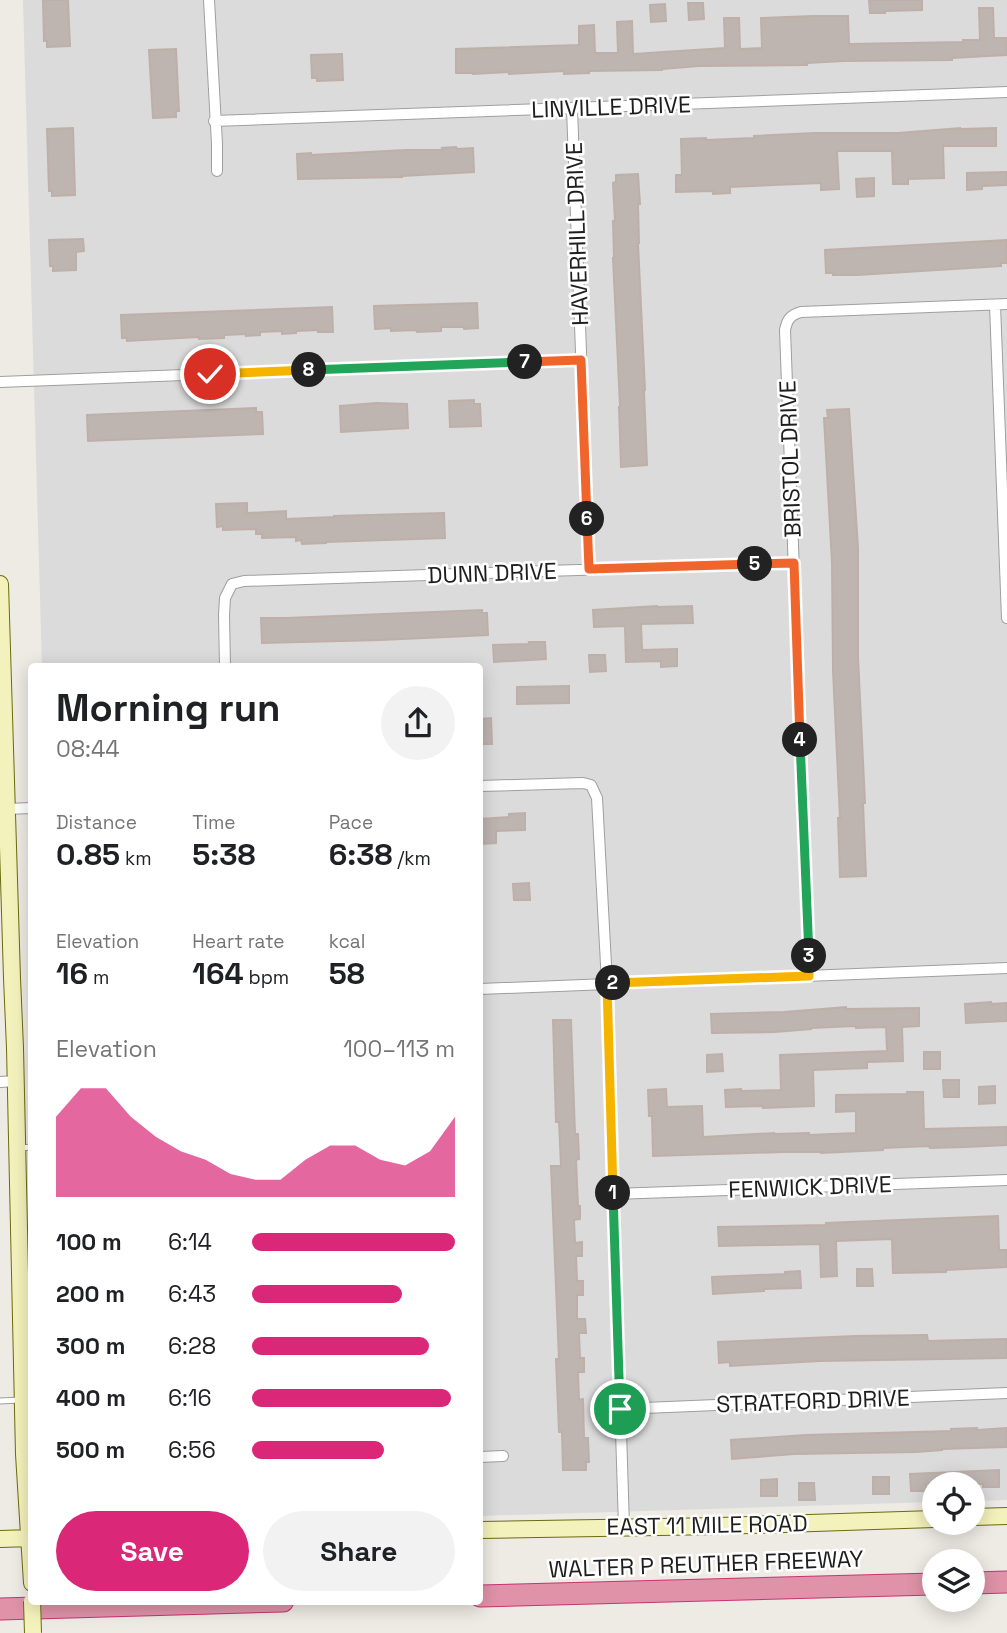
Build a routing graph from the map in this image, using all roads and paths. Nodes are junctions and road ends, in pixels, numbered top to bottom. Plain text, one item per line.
1 (209, 0) edge
2 (1007, 92) edge
3 (572, 108) junction
4 (214, 121) junction
5 (216, 171) dead end
6 (1001, 304) edge
7 (581, 360) junction
8 (0, 382) edge
9 (794, 563) junction
10 (589, 569) junction
11 (0, 584) edge
12 (1007, 618) edge
13 (225, 663) edge
14 (483, 786) edge
15 (28, 808) edge
16 (6, 809) junction
17 (1007, 968) edge
18 (809, 976) junction
19 (607, 983) junction
20 (483, 989) edge
21 (8, 1082) edge
22 (24, 1148) edge
23 (1007, 1180) edge
24 (613, 1194) junction
25 (25, 1258) edge
26 (27, 1353) edge
27 (1007, 1394) edge
28 (23, 1400) junction
29 (0, 1401) edge
30 (620, 1409) junction
31 (28, 1443) edge
32 (503, 1456) dead end
33 (483, 1457) edge
34 (1007, 1516) edge
35 (985, 1517) edge
36 (922, 1519) edge
37 (624, 1527) junction
38 (483, 1530) edge
39 (28, 1538) edge
40 (0, 1539) edge
41 (1007, 1582) edge
42 (985, 1583) edge
43 (922, 1584) edge
44 (483, 1596) edge
45 (32, 1605) edge
46 (142, 1605) edge
47 (0, 1609) edge
48 (33, 1633) edge

1 - 4 street
2 - 3 street, LINVILLE DRIVE
3 - 4 street, LINVILLE DRIVE
3 - 7 street, HAVERHILL DRIVE
4 - 5 street
6 - 9 street, BRISTOL DRIVE
6 - 12 street
7 - 8 street
7 - 10 street, HAVERHILL DRIVE
9 - 10 street, DUNN DRIVE
9 - 18 street, BRISTOL DRIVE
10 - 13 street, DUNN DRIVE
11 - 16 main road
14 - 19 street
15 - 16 street
16 - 21 main road
17 - 18 street
18 - 19 street
19 - 20 street
19 - 24 street
21 - 22 main road
22 - 25 main road
23 - 24 street, FENWICK DRIVE
24 - 30 street
25 - 26 main road
26 - 28 main road
27 - 30 street, STRATFORD DRIVE
28 - 29 lane
28 - 31 main road
30 - 37 street
32 - 33 street
34 - 35 main road
36 - 37 main road, EAST 11 MILE ROAD
37 - 38 main road, EAST 11 MILE ROAD
39 - 40 main road
41 - 42 highway
43 - 44 highway, WALTER P REUTHER FREEWAY
45 - 48 main road, bridge
46 - 47 highway

